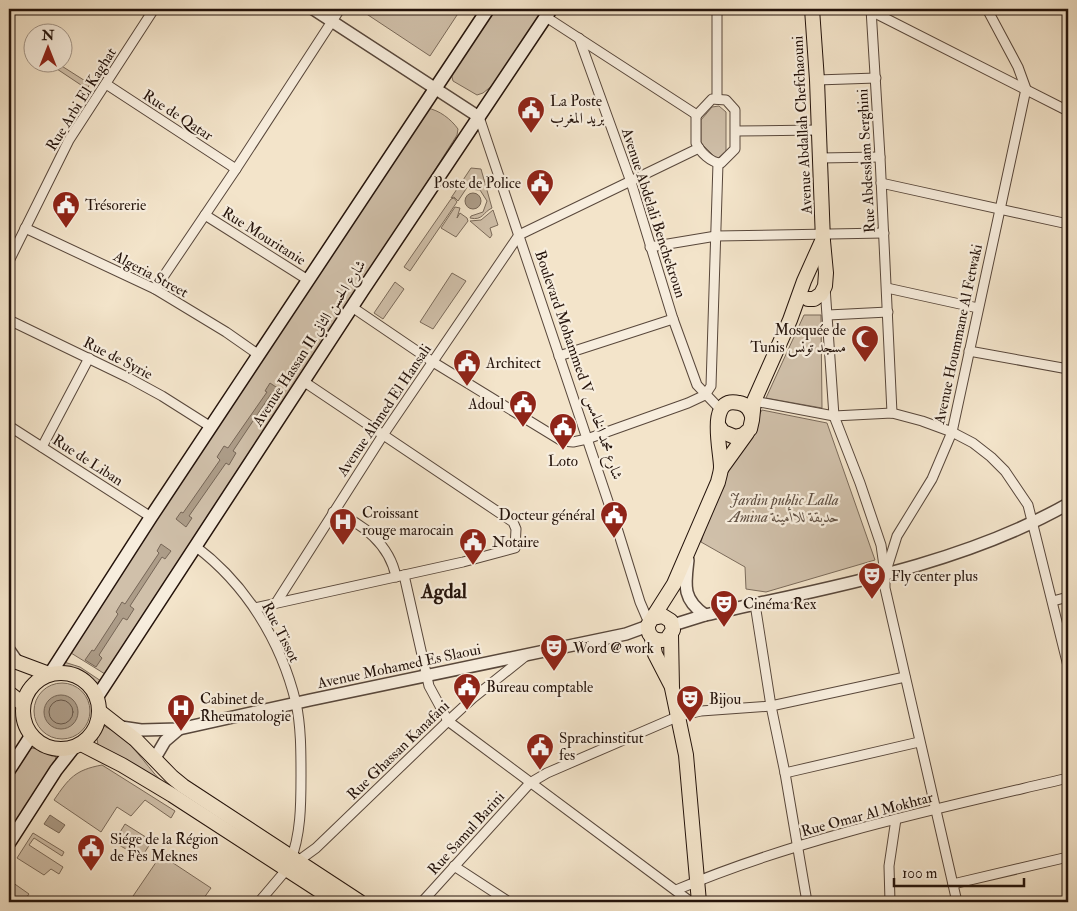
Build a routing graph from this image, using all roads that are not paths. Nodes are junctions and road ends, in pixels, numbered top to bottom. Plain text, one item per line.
1 (154, 9) edge
2 (313, 9) edge
3 (340, 9) edge
4 (488, 9) edge
5 (716, 9) edge
6 (812, 9) edge
7 (987, 9) edge
8 (870, 10) edge
9 (548, 13) edge
10 (332, 21) junction
11 (579, 38) junction
12 (876, 78) junction
13 (817, 80) junction
14 (106, 84) junction
15 (436, 88) junction
16 (1026, 89) junction
17 (717, 99) junction
18 (1068, 111) edge
19 (697, 115) junction
20 (479, 117) junction
21 (819, 130) junction
22 (736, 131) junction
23 (699, 148) junction
24 (880, 157) junction
25 (820, 158) junction
26 (718, 163) junction
27 (236, 169) junction
28 (632, 182) junction
29 (881, 183) junction
30 (999, 208) junction
31 (205, 215) junction
32 (1068, 224) edge
33 (25, 228) junction
34 (884, 233) junction
35 (519, 235) junction
36 (716, 236) junction
37 (822, 237) junction
38 (650, 247) junction
39 (9, 261) edge
40 (818, 263) junction
41 (308, 280) junction
42 (825, 286) junction
43 (887, 288) junction
44 (155, 289) junction
45 (807, 295) junction
46 (352, 307) junction
47 (978, 308) junction
48 (888, 312) junction
49 (828, 315) junction
50 (673, 319) junction
51 (9, 320) edge
52 (969, 351) junction
53 (258, 355) junction
54 (559, 356) junction
55 (89, 358) junction
56 (433, 362) junction
57 (1068, 369) edge
58 (303, 381) junction
59 (705, 395) junction
60 (750, 407) junction
61 (720, 409) junction
62 (892, 413) junction
63 (834, 416) junction
64 (718, 425) junction
65 (9, 426) edge
66 (211, 427) junction
67 (747, 432) junction
68 (952, 432) junction
69 (384, 435) junction
70 (587, 439) junction
71 (42, 447) junction
72 (721, 469) junction
73 (1068, 504) edge
74 (333, 512) junction
75 (151, 517) junction
76 (1032, 522) junction
77 (195, 546) junction
78 (690, 550) junction
79 (885, 574) junction
80 (400, 576) junction
81 (670, 593) junction
82 (1068, 597) edge
83 (1053, 601) junction
84 (276, 603) junction
85 (755, 604) junction
86 (255, 608) junction
87 (705, 615) junction
88 (671, 627) junction
89 (650, 628) junction
90 (9, 650) edge
91 (530, 654) junction
92 (13, 661) edge
93 (1068, 666) edge
94 (50, 674) junction
95 (426, 676) junction
96 (905, 677) junction
97 (672, 688) junction
98 (9, 693) edge
99 (296, 703) junction
100 (23, 704) junction
101 (98, 704) junction
102 (771, 706) junction
103 (679, 716) junction
104 (448, 720) junction
105 (121, 727) junction
106 (179, 729) junction
107 (31, 736) junction
108 (919, 742) junction
109 (78, 745) junction
110 (155, 758) junction
111 (9, 770) edge
112 (784, 772) junction
113 (1068, 778) edge
114 (530, 783) junction
115 (935, 809) junction
116 (896, 819) junction
117 (9, 843) edge
118 (796, 848) junction
119 (1068, 857) edge
120 (292, 862) junction
121 (454, 866) junction
122 (696, 882) junction
123 (952, 884) junction
124 (676, 890) junction
125 (259, 902) edge
126 (337, 902) edge
127 (360, 902) edge
128 (422, 902) edge
129 (509, 902) edge
130 (691, 902) edge
131 (699, 902) edge
132 (807, 902) edge
133 (890, 902) edge
134 (957, 902) edge

1 - 14 street, Rue Arbi El Kaghat
2 - 10 street
3 - 10 street
4 - 15 main road
5 - 17 street
6 - 13 main road, Avenue Abdallah Chefchaouni
7 - 16 street
8 - 12 street, Rue Abdesslam Serghini
8 - 16 street
9 - 11 street
9 - 20 main road, Avenue Hassan II شارع الحسن الثاني
10 - 15 street
10 - 27 street
11 - 19 street
11 - 28 street, Avenue Abdelali Benchekroun
12 - 13 street
12 - 24 street, Rue Abdesslam Serghini
13 - 21 main road, Avenue Abdallah Chefchaouni
14 - 27 street, Rue de Qatar
14 - 33 street, Rue Arbi El Kaghat
15 - 20 street
15 - 41 main road
16 - 18 street
16 - 30 street, Avenue Hoummane Al Fetwaki
17 - 19 street
17 - 22 street
19 - 23 street
20 - 35 street, Boulevard Mohammed V شارع محمد الخامس
20 - 46 main road, Avenue Hassan II شارع الحسن الثاني
21 - 22 street
21 - 25 main road, Avenue Abdallah Chefchaouni
22 - 26 street
23 - 26 street
23 - 28 street
24 - 25 street
24 - 29 street, Rue Abdesslam Serghini
25 - 37 main road, Avenue Abdallah Chefchaouni
26 - 36 street
27 - 31 street
28 - 35 street
28 - 38 street, Avenue Abdelali Benchekroun
29 - 30 street
29 - 34 street, Rue Abdesslam Serghini
30 - 32 street
30 - 47 street, Avenue Hoummane Al Fetwaki
31 - 41 street, Rue Mouritanie
31 - 44 street
33 - 39 street, Rue Arbi El Kaghat
33 - 44 street, Algeria Street
34 - 37 street
34 - 43 street, Rue Abdesslam Serghini
35 - 54 street, Boulevard Mohammed V شارع محمد الخامس
35 - 56 street, Avenue Ahmed El Hansali
36 - 37 street
36 - 38 street
36 - 59 street
37 - 40 main road, Avenue Abdallah Chefchaouni
38 - 50 street, Avenue Abdelali Benchekroun
40 - 42 main road, Avenue Abdallah Chefchaouni
40 - 45 main road
41 - 53 main road
42 - 45 main road
42 - 49 street
43 - 47 street
43 - 48 street, Rue Abdesslam Serghini
44 - 53 street, Algeria Street
45 - 49 street
45 - 60 main road
46 - 56 street
46 - 58 main road, Avenue Hassan II شارع الحسن الثاني
47 - 52 street, Avenue Hoummane Al Fetwaki
48 - 49 street
48 - 62 street, Rue Abdesslam Serghini
49 - 63 street
50 - 54 street
50 - 59 street, Avenue Abdelali Benchekroun
51 - 55 street, Rue de Syrie
52 - 57 street
52 - 68 street, Avenue Hoummane Al Fetwaki
53 - 66 main road
54 - 70 street, Boulevard Mohammed V شارع محمد الخامس
55 - 66 street, Rue de Syrie
55 - 71 street
56 - 69 street, Avenue Ahmed El Hansali
56 - 70 street
58 - 69 street
58 - 77 main road, Avenue Hassan II شارع الحسن الثاني
59 - 61 street, Avenue Abdelali Benchekroun
59 - 70 street
60 - 61 main road
60 - 63 street
60 - 67 main road
61 - 64 main road
62 - 63 street
62 - 68 street
63 - 79 street
64 - 67 main road
64 - 72 main road
65 - 71 street, Rue de Liban
66 - 75 main road
67 - 72 main road
68 - 76 street
68 - 79 street, Avenue Hoummane Al Fetwaki
69 - 74 street, Avenue Ahmed El Hansali
69 - 80 street
70 - 89 street, Boulevard Mohammed V شارع محمد الخامس
71 - 75 street, Rue de Liban
72 - 78 main road
73 - 76 street
74 - 80 street
74 - 84 street, Avenue Ahmed El Hansali
75 - 94 main road
76 - 79 street
76 - 83 street
77 - 86 street, Rue Tissot
77 - 101 main road, Avenue Hassan II شارع الحسن الثاني
78 - 81 main road
78 - 87 street
79 - 85 street
79 - 96 street
80 - 84 street
80 - 95 street
81 - 88 main road, Boulevard Mohammed V شارع محمد الخامس
81 - 89 main road
82 - 83 street
83 - 93 street
84 - 86 street
85 - 87 street
85 - 102 street
86 - 99 street, Rue Tissot
87 - 88 street
88 - 89 main road
88 - 89 main road
88 - 97 main road, Boulevard Mohammed V شارع محمد الخامس
89 - 91 street, Avenue Mohamed Es Slaoui
89 - 97 main road, Boulevard Mohammed V شارع محمد الخامس
90 - 92 street
91 - 95 street, Avenue Mohamed Es Slaoui
91 - 104 street, Rue Ghassan Kanafani
92 - 94 main road
94 - 100 main road
94 - 101 main road
95 - 99 street, Avenue Mohamed Es Slaoui
95 - 104 street
96 - 102 street, Rue Samul Barini
96 - 108 street
97 - 103 main road, Boulevard Mohammed V شارع محمد الخامس
98 - 100 main road
99 - 106 street, Avenue Mohamed Es Slaoui
99 - 120 street, Rue Tissot
100 - 107 main road
101 - 105 main road
101 - 109 main road
102 - 103 street, Rue Samul Barini
102 - 112 street
103 - 114 street, Rue Samul Barini
103 - 122 main road, Boulevard Mohammed V شارع محمد الخامس
104 - 114 street
104 - 120 street, Rue Ghassan Kanafani
105 - 106 street, Avenue Mohamed Es Slaoui
105 - 110 main road
106 - 110 street
107 - 109 main road
107 - 111 main road
108 - 112 street
108 - 115 street
109 - 117 main road
109 - 120 main road
110 - 120 main road
112 - 118 street
113 - 115 street, Rue Omar Al Mokhtar
114 - 121 street, Rue Samul Barini
114 - 124 street
115 - 116 street, Rue Omar Al Mokhtar
115 - 123 street
116 - 118 street, Rue Omar Al Mokhtar
116 - 133 street
118 - 122 street, Rue Omar Al Mokhtar
118 - 132 street
119 - 123 street
120 - 125 street, Rue Ghassan Kanafani
120 - 126 main road
120 - 127 main road
121 - 128 street, Rue Samul Barini
121 - 129 street
122 - 124 street, Rue Omar Al Mokhtar
122 - 131 main road, Boulevard Mohammed V شارع محمد الخامس
123 - 134 street
124 - 130 street

